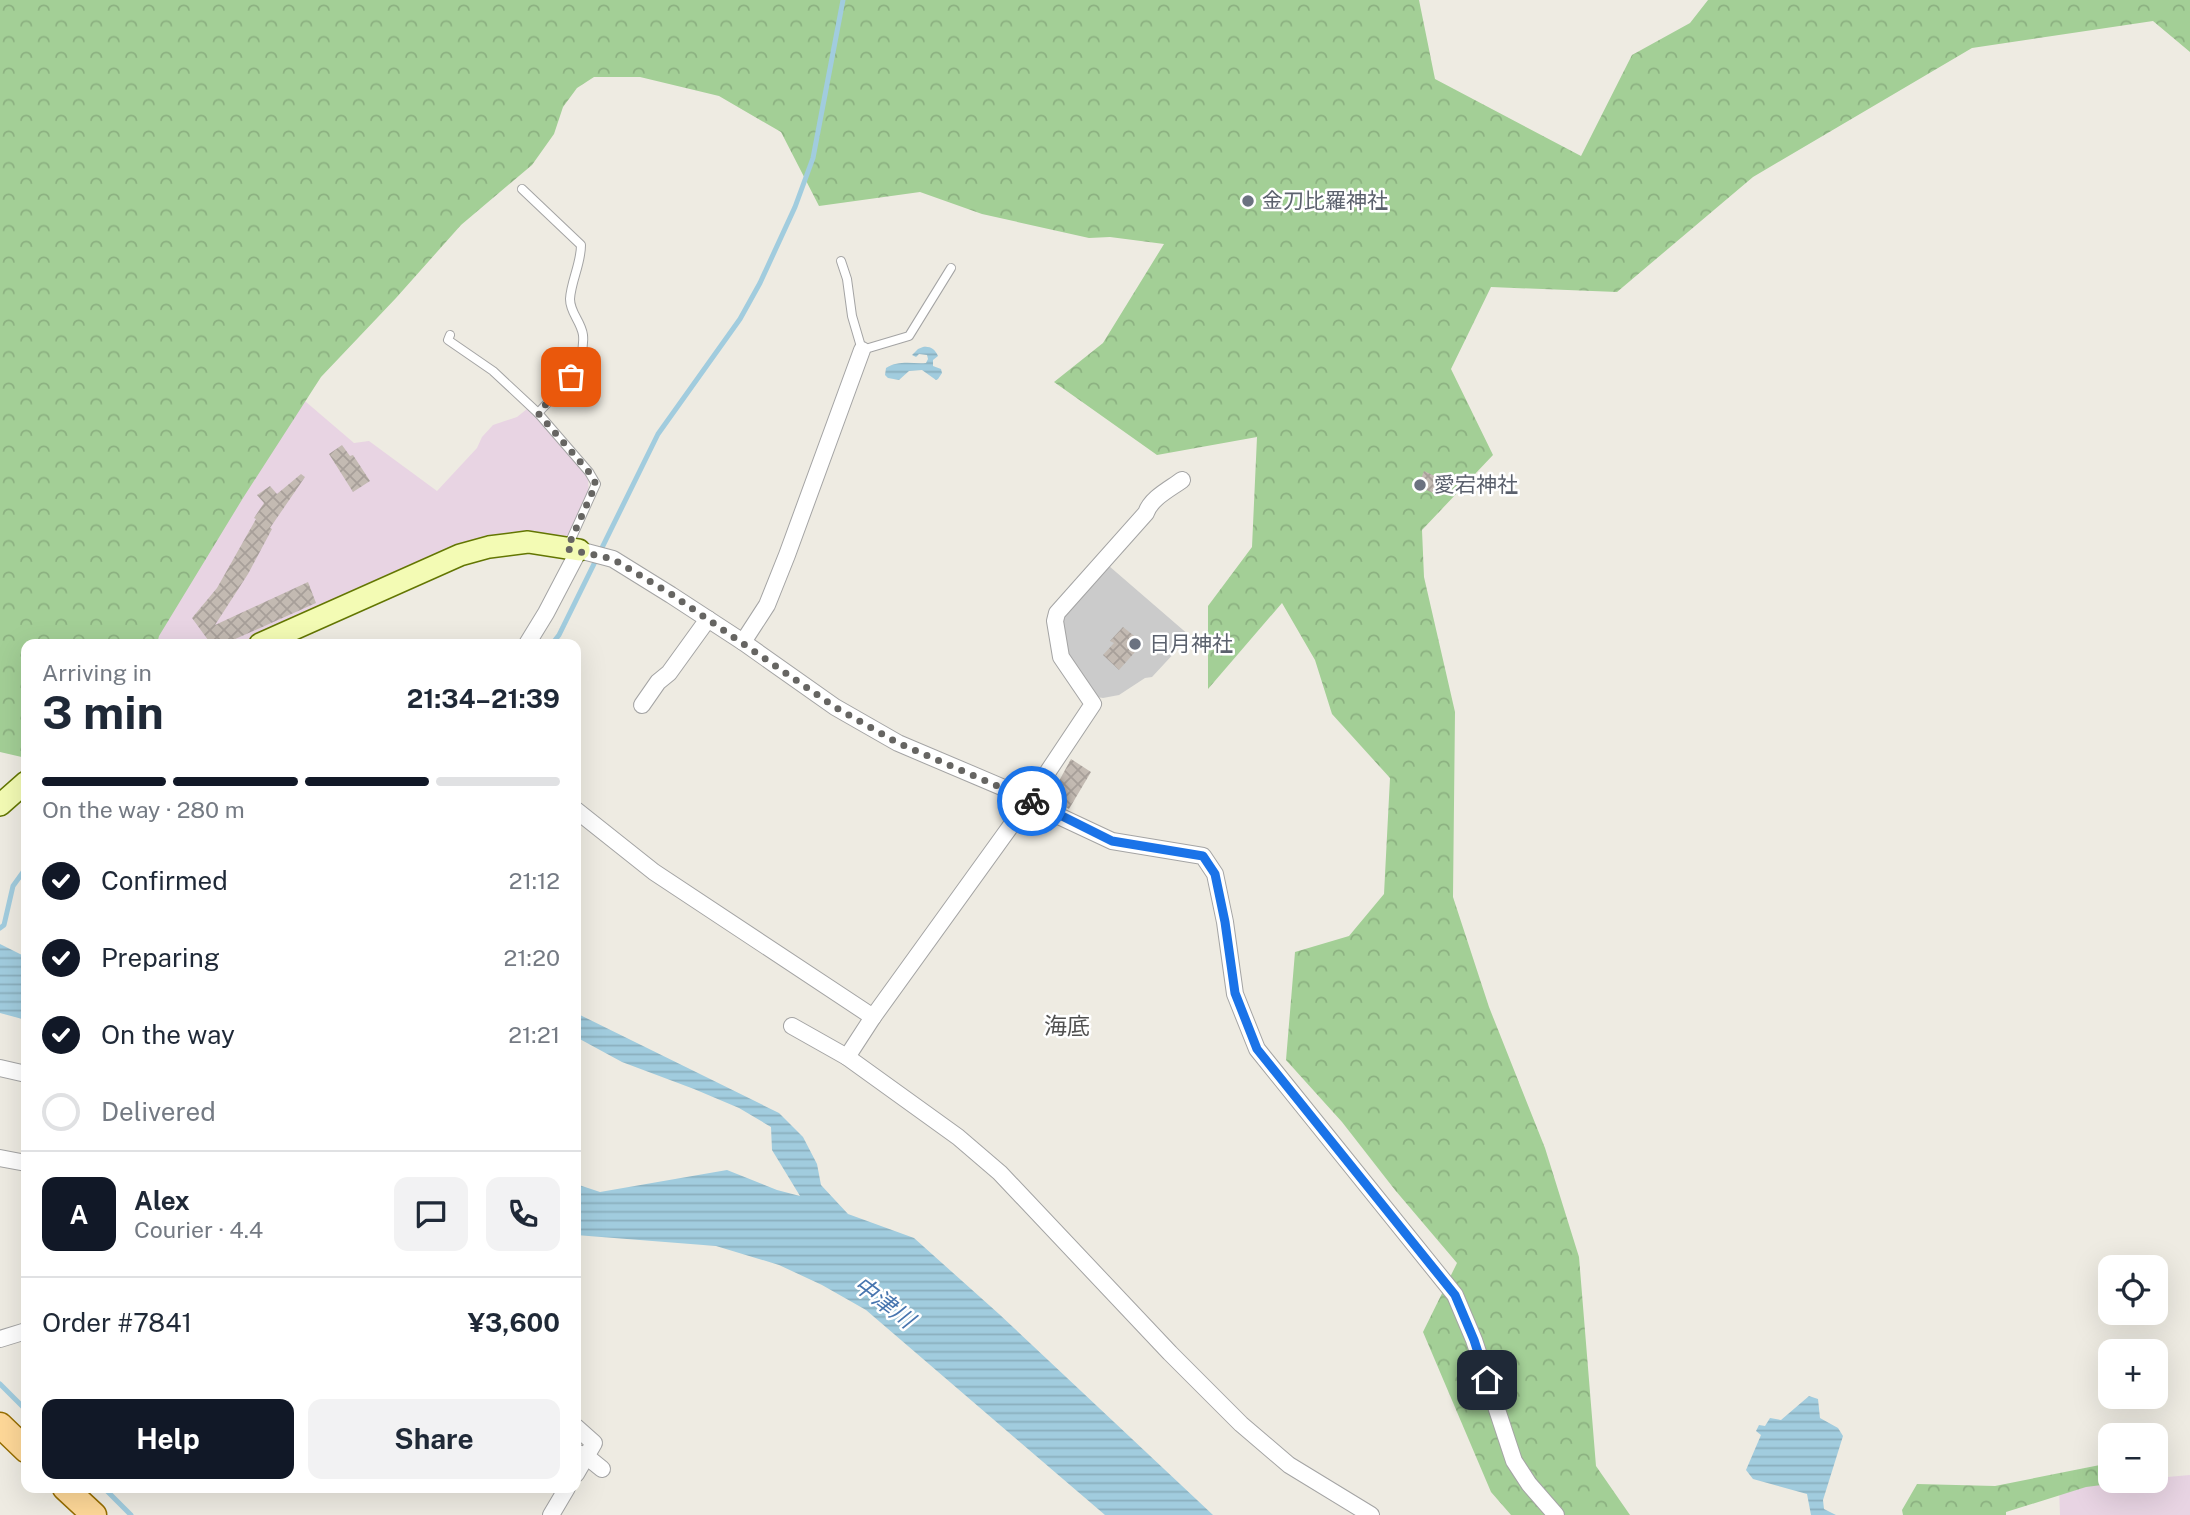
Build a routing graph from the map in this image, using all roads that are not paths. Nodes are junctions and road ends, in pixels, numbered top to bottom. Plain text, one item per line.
1 (522, 189) dead end
2 (841, 261) dead end
3 (951, 268) dead end
4 (450, 335) dead end
5 (862, 350) junction
6 (538, 413) junction
7 (1182, 480) dead end
8 (573, 549) junction
9 (708, 619) junction
10 (271, 639) edge
11 (530, 639) edge
12 (743, 642) junction
13 (664, 703) dead end
14 (21, 786) edge
15 (1030, 799) junction
16 (0, 805) edge
17 (581, 814) edge
18 (873, 1017) junction
19 (792, 1026) dead end
20 (847, 1057) junction
21 (0, 1069) edge
22 (21, 1073) edge
23 (0, 1157) edge
24 (21, 1162) edge
25 (21, 1333) edge
26 (0, 1339) edge
27 (0, 1425) edge
28 (581, 1431) edge
29 (21, 1445) edge
30 (581, 1454) edge
31 (602, 1469) dead end
32 (70, 1493) edge
33 (565, 1493) edge
34 (94, 1515) edge
35 (551, 1515) edge
36 (1371, 1515) edge
37 (1556, 1515) edge

1 - 6 lane
2 - 5 lane
3 - 5 lane
4 - 6 lane
5 - 12 street
6 - 8 lane
7 - 15 street
8 - 9 street
8 - 10 street
8 - 11 street
9 - 12 street
9 - 13 street
12 - 15 street
14 - 16 street
15 - 18 street
15 - 37 street
17 - 18 street
18 - 20 street
19 - 20 street
20 - 36 street
21 - 22 street
23 - 24 street
25 - 26 street
27 - 29 main road
28 - 30 street
30 - 31 street
32 - 34 main road
33 - 35 street

